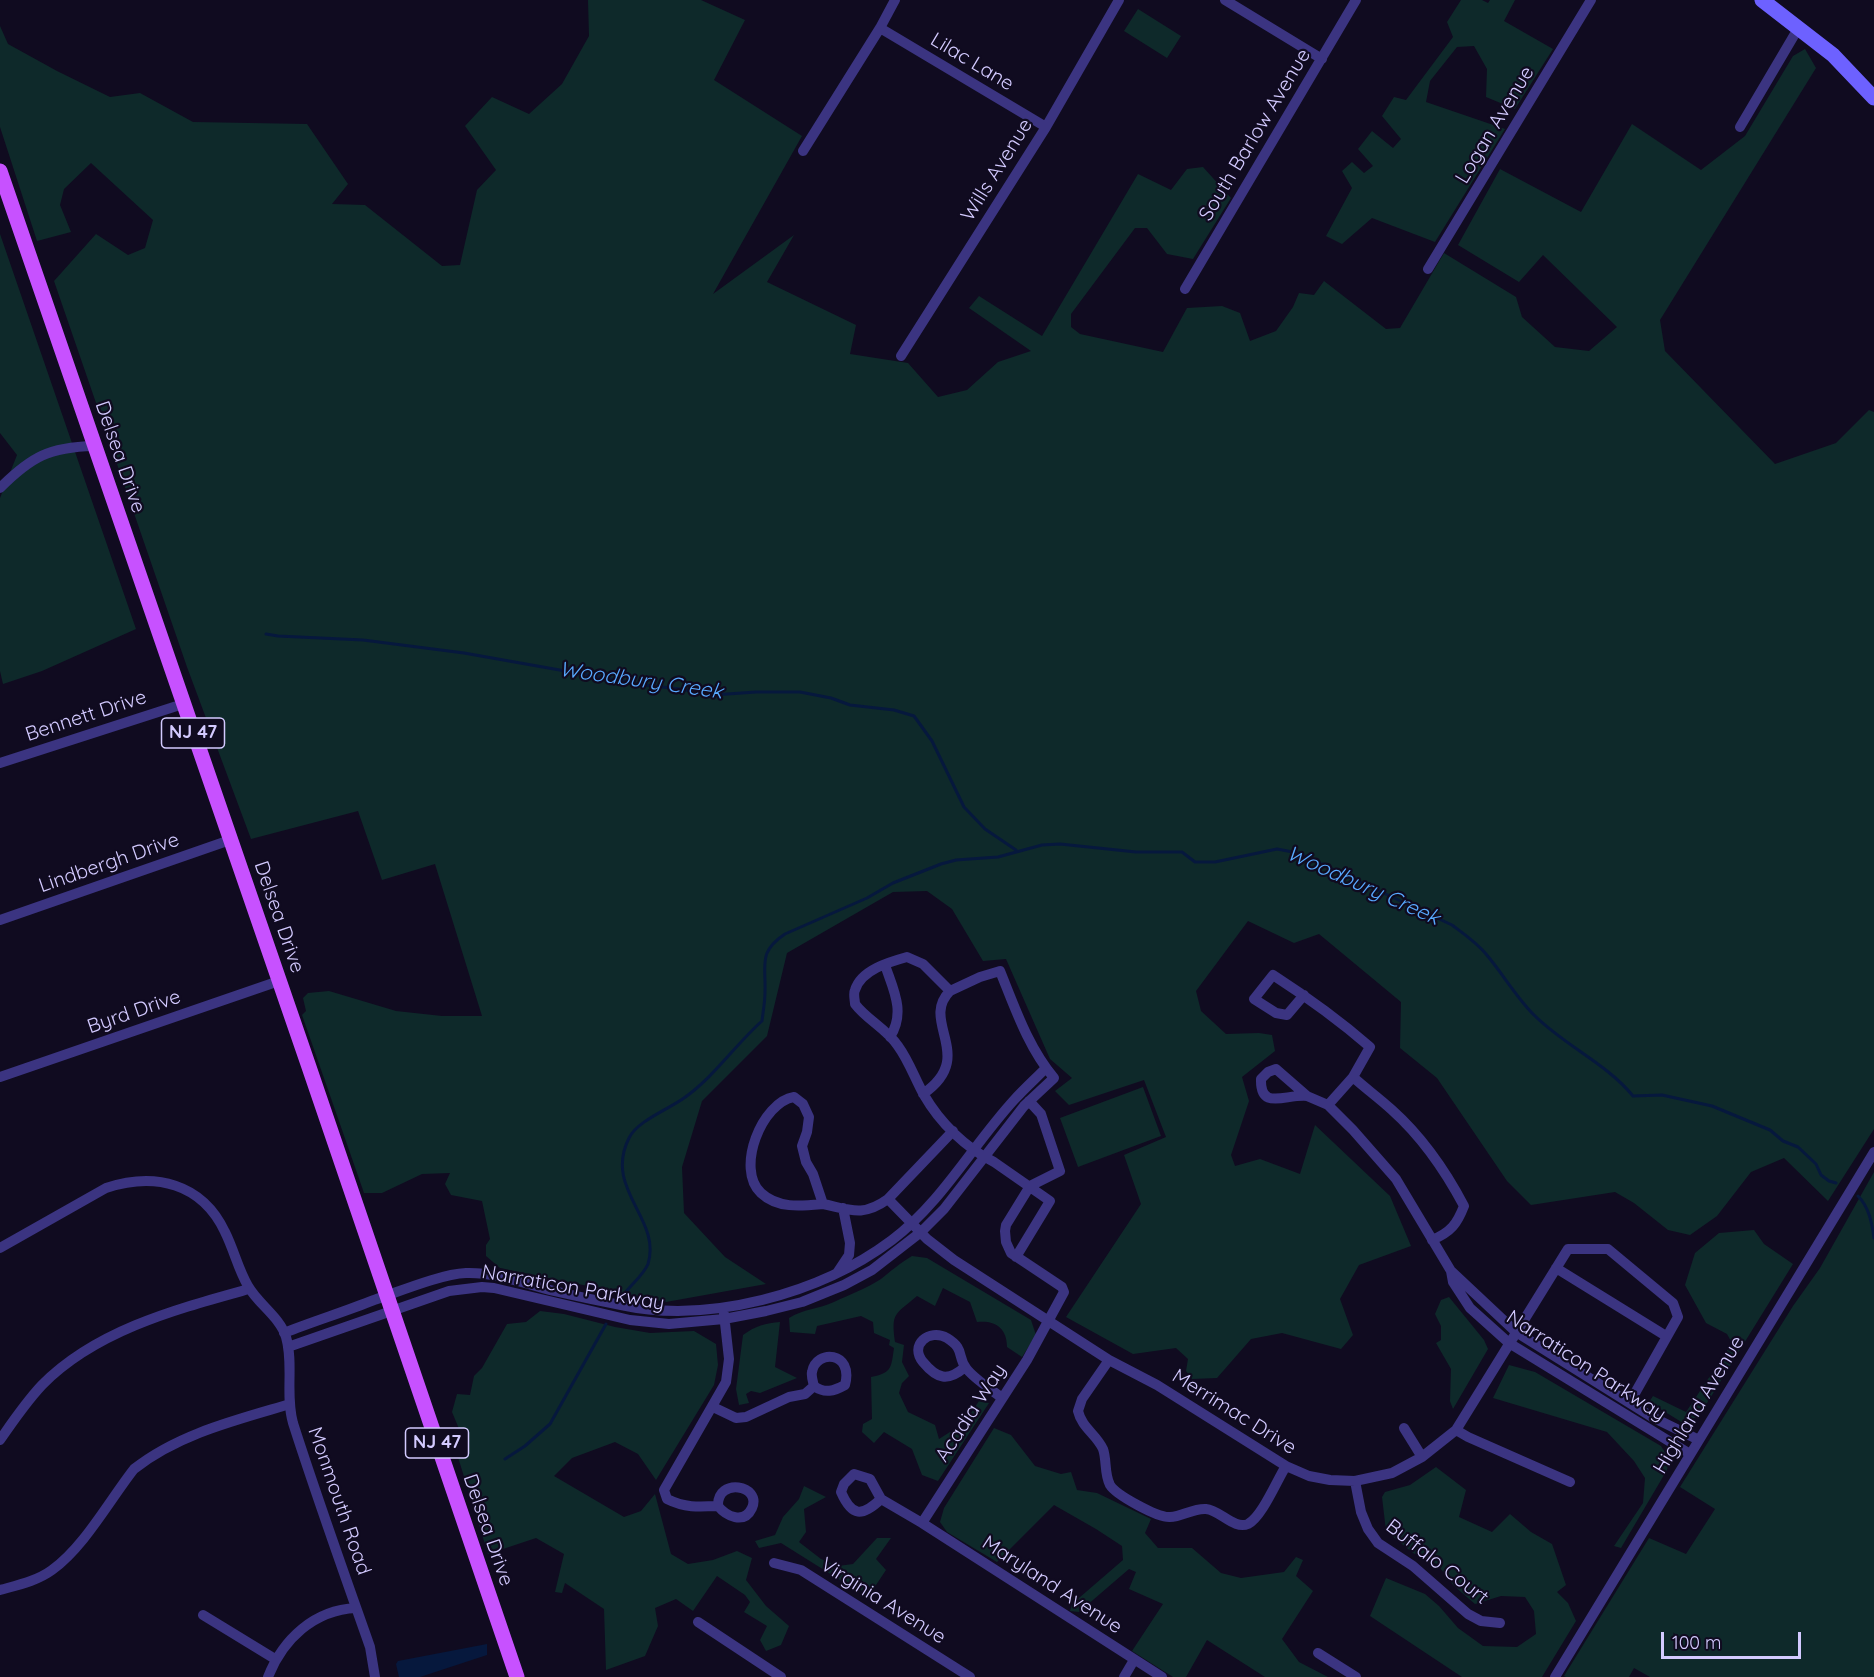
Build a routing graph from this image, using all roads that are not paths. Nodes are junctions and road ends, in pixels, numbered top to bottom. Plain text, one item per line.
1 (895, 0) edge
2 (1119, 0) edge
3 (1225, 0) edge
4 (1356, 0) edge
5 (1591, 0) edge
6 (1762, 0) edge
7 (1799, 27) junction
8 (880, 28) junction
9 (1322, 59) junction
10 (1874, 98) edge
11 (1046, 127) junction
12 (1740, 127) dead end
13 (803, 152) dead end
14 (0, 171) edge
15 (1428, 268) dead end
16 (1185, 289) dead end
17 (901, 356) dead end
18 (94, 446) junction
19 (0, 488) edge
20 (183, 704) junction
21 (0, 763) edge
22 (230, 840) junction
23 (0, 920) edge
24 (885, 965) junction
25 (279, 981) junction
26 (950, 992) junction
27 (1304, 995) junction
28 (890, 1036) junction
29 (1046, 1068) junction
30 (0, 1077) edge
31 (1353, 1077) junction
32 (924, 1094) junction
33 (1306, 1096) dead end
34 (1029, 1101) junction
35 (1328, 1105) junction
36 (953, 1131) junction
37 (974, 1151) junction
38 (1874, 1152) edge
39 (985, 1157) junction
40 (1030, 1186) junction
41 (888, 1199) junction
42 (823, 1204) junction
43 (843, 1208) junction
44 (913, 1223) junction
45 (921, 1232) junction
46 (1432, 1240) junction
47 (0, 1248) edge
48 (1016, 1257) junction
49 (1556, 1268) junction
50 (1451, 1271) junction
51 (837, 1274) junction
52 (249, 1289) junction
53 (387, 1295) junction
54 (723, 1306) junction
55 (393, 1312) junction
56 (724, 1319) junction
57 (1049, 1321) junction
58 (1516, 1332) junction
59 (284, 1333) junction
60 (1666, 1336) junction
61 (1509, 1343) junction
62 (288, 1347) junction
63 (1109, 1360) junction
64 (965, 1368) junction
65 (814, 1386) dead end
66 (1002, 1398) junction
67 (1630, 1402) junction
68 (290, 1404) junction
69 (713, 1407) junction
70 (1404, 1428) dead end
71 (1456, 1430) junction
72 (0, 1440) edge
73 (1699, 1440) junction
74 (1690, 1454) junction
75 (1422, 1457) junction
76 (1286, 1466) junction
77 (1355, 1481) junction
78 (1570, 1482) dead end
79 (881, 1499) dead end
80 (718, 1506) dead end
81 (922, 1523) junction
82 (774, 1563) dead end
83 (0, 1590) edge
84 (356, 1608) junction
85 (203, 1615) dead end
86 (698, 1622) dead end
87 (1500, 1623) dead end
88 (1318, 1653) dead end
89 (275, 1659) junction
90 (1134, 1660) junction
91 (268, 1677) edge
92 (375, 1677) edge
93 (517, 1677) edge
94 (781, 1677) edge
95 (970, 1677) edge
96 (1124, 1677) edge
97 (1162, 1677) edge
98 (1356, 1677) edge
99 (1555, 1677) edge

1 - 8 street
2 - 11 street, Wills Avenue
3 - 9 street
4 - 9 street, South Barlow Avenue
5 - 15 street, Logan Avenue
6 - 7 street
7 - 10 street
7 - 12 street
8 - 11 street, Lilac Lane
8 - 13 street
9 - 16 street, South Barlow Avenue
11 - 17 street, Wills Avenue
14 - 18 main road, Delsea Drive / NJ 47
18 - 19 street
18 - 20 main road, Delsea Drive / NJ 47
20 - 21 street, Bennett Drive
20 - 22 main road, Delsea Drive / NJ 47
22 - 23 street, Lindbergh Drive
22 - 25 main road, Delsea Drive / NJ 47
24 - 26 street
24 - 28 street
24 - 28 street
25 - 30 street, Byrd Drive
25 - 53 main road, Delsea Drive / NJ 47
26 - 29 street
26 - 32 street
27 - 27 street
27 - 31 street
28 - 32 street
29 - 34 street, Narraticon Parkway
29 - 37 street, Narraticon Parkway
31 - 35 street
31 - 46 street
32 - 36 street
33 - 35 street, Narraticon Parkway
34 - 39 street, Narraticon Parkway
34 - 40 street
35 - 46 street, Narraticon Parkway
36 - 37 street
36 - 41 street
37 - 39 street
37 - 44 street, Narraticon Parkway
38 - 73 street, Highland Avenue
39 - 40 street
39 - 45 street, Narraticon Parkway
40 - 48 street
40 - 48 street
41 - 43 street
41 - 44 street, Merrimac Drive
42 - 42 street
42 - 43 street
43 - 51 street
44 - 45 street, Merrimac Drive
44 - 51 street, Narraticon Parkway
45 - 56 street, Narraticon Parkway
45 - 57 street, Merrimac Drive
46 - 50 street, Narraticon Parkway
47 - 52 street
48 - 57 street, Acadia Way
49 - 58 street, Merrimac Drive
49 - 60 street
49 - 60 street, Merrimac Drive
50 - 58 street, Narraticon Parkway
50 - 61 street, Narraticon Parkway
51 - 54 street, Narraticon Parkway
52 - 59 street
52 - 72 street
53 - 54 street, Narraticon Parkway
53 - 55 main road, Delsea Drive / NJ 47
53 - 59 street, Narraticon Parkway
54 - 56 street
55 - 56 street, Narraticon Parkway
55 - 62 street, Narraticon Parkway
55 - 93 main road, Delsea Drive / NJ 47
56 - 69 street
57 - 63 street, Merrimac Drive
57 - 66 street, Acadia Way
58 - 61 street, Merrimac Drive
58 - 67 street, Narraticon Parkway
59 - 62 street, Monmouth Road
60 - 67 street
61 - 71 street, Merrimac Drive
61 - 74 street, Narraticon Parkway
62 - 68 street, Monmouth Road
63 - 76 street, Merrimac Drive
63 - 76 street
64 - 64 street
64 - 66 street
65 - 69 street
66 - 81 street, Acadia Way
67 - 73 street, Narraticon Parkway
68 - 83 street
68 - 84 street, Monmouth Road
69 - 80 street
70 - 75 street
71 - 75 street, Merrimac Drive
71 - 78 street
73 - 74 street, Highland Avenue
74 - 99 street, Highland Avenue
75 - 77 street, Merrimac Drive
76 - 77 street, Merrimac Drive
77 - 87 street, Buffalo Court
79 - 81 street, Maryland Avenue
81 - 90 street, Maryland Avenue
82 - 95 street, Virginia Avenue
84 - 89 street
84 - 92 street, Monmouth Road
85 - 89 street
86 - 94 street
88 - 98 street
89 - 91 street
90 - 96 street
90 - 97 street, Maryland Avenue

